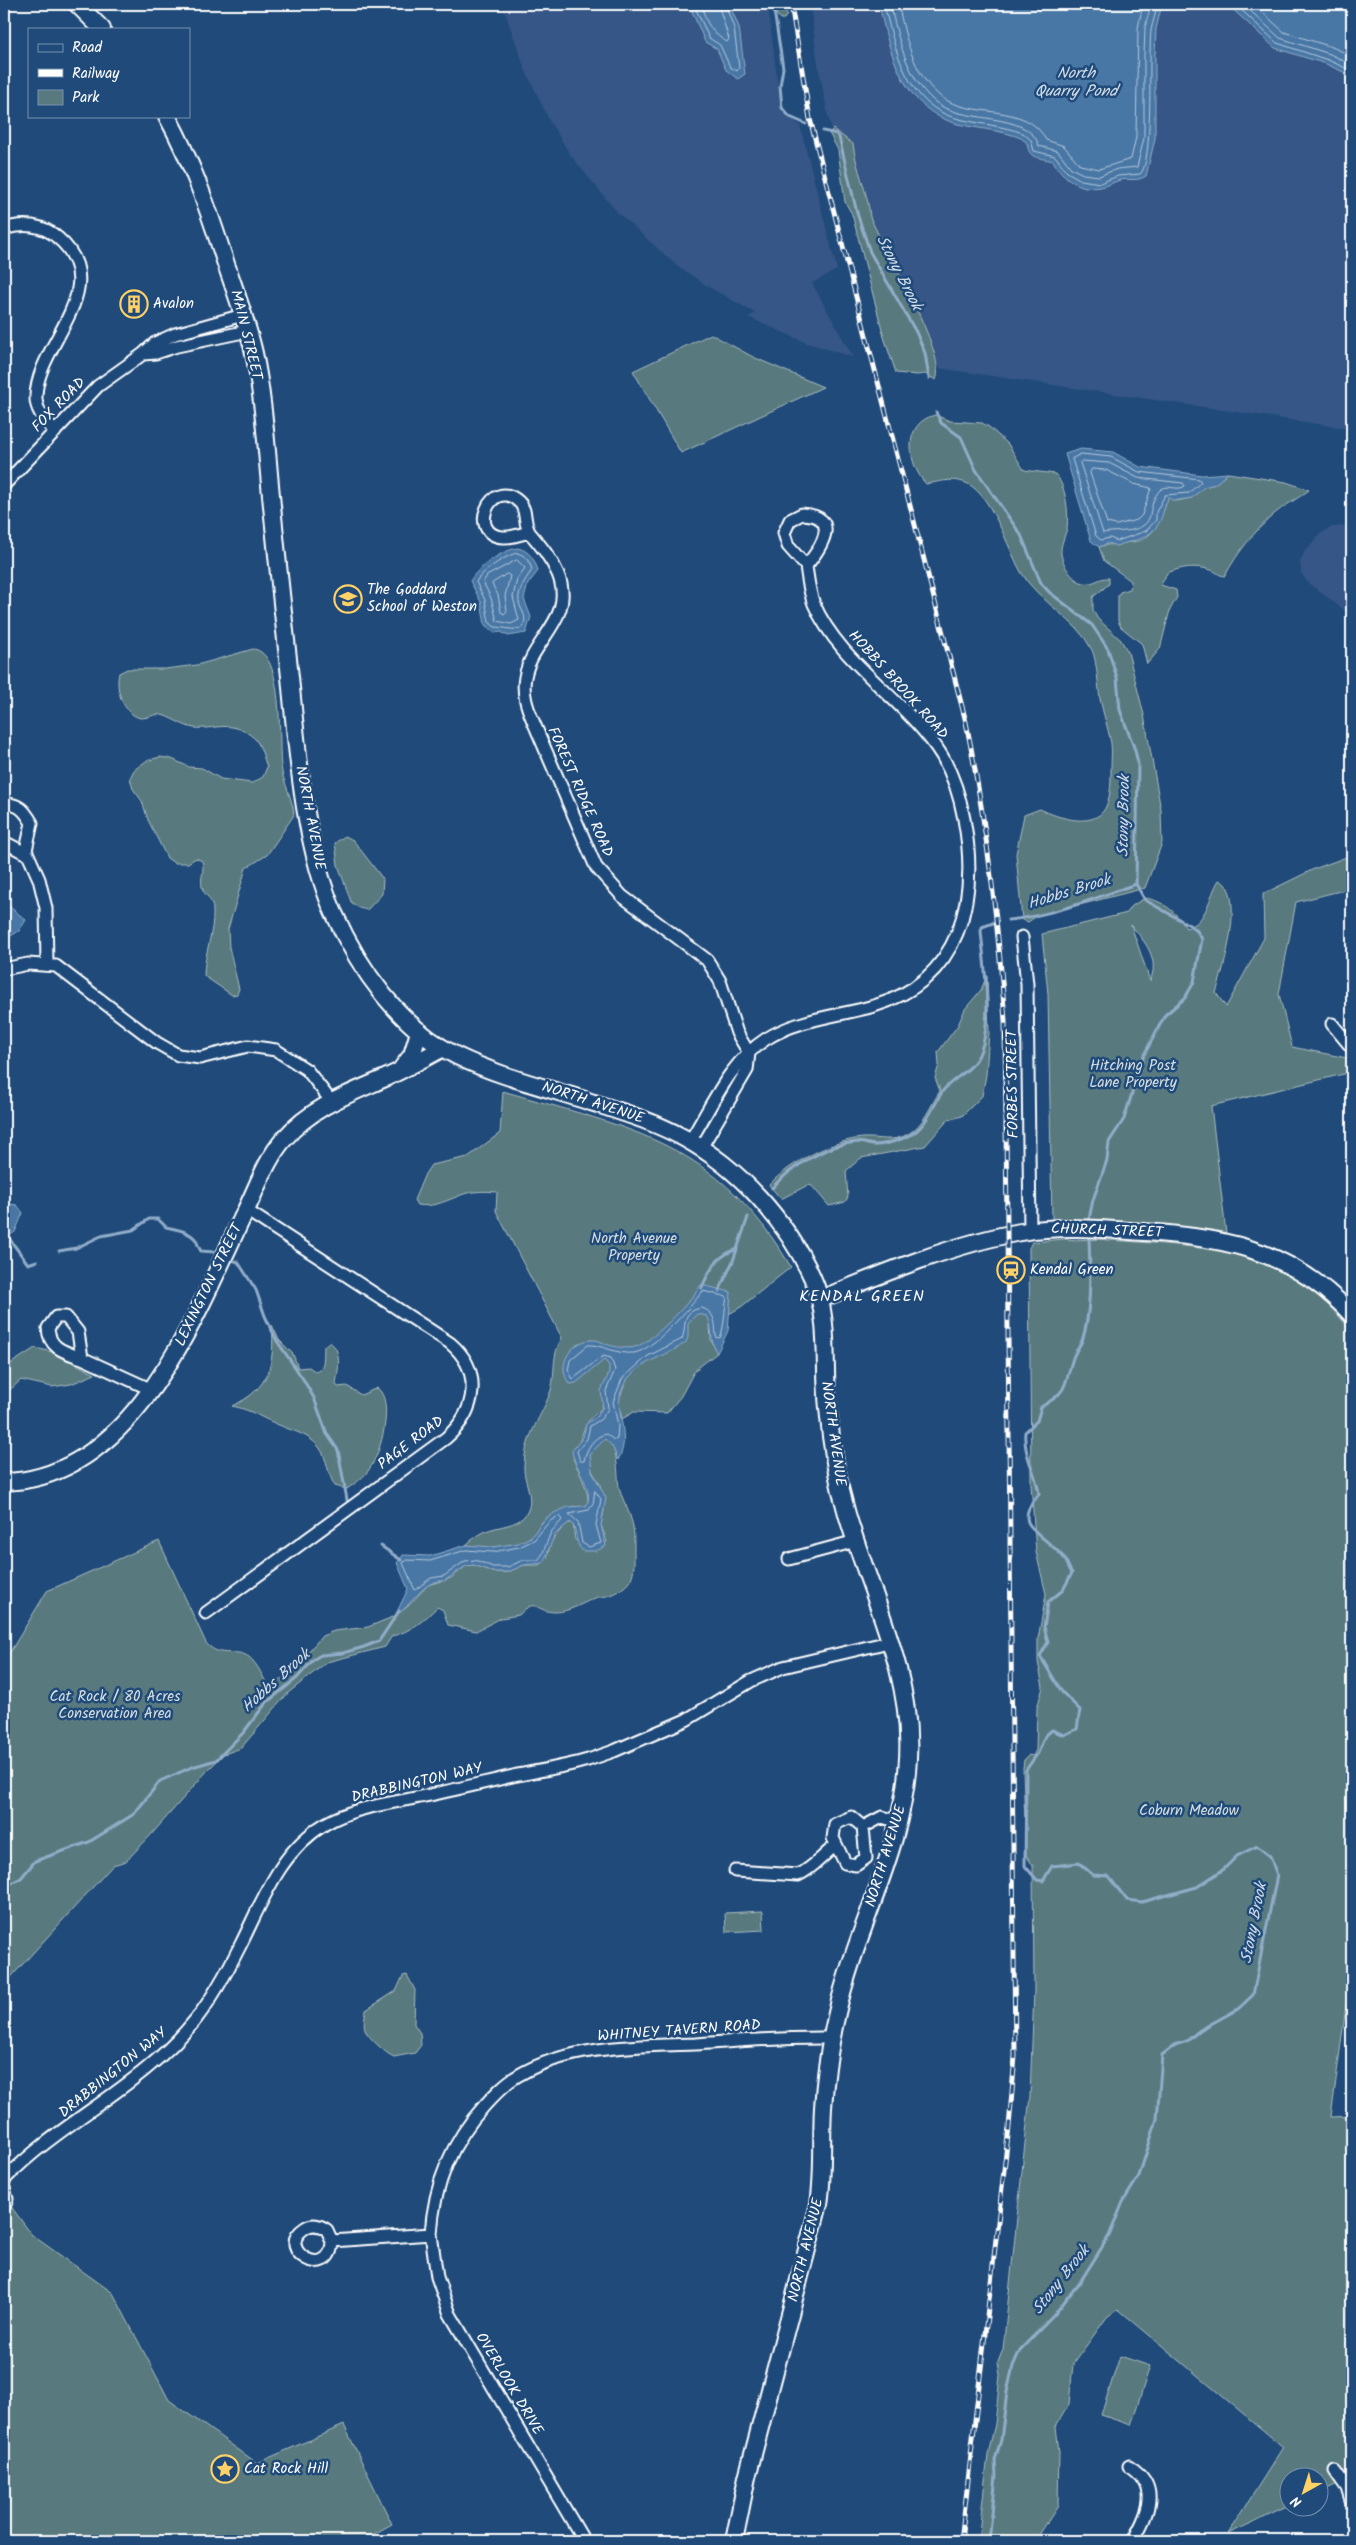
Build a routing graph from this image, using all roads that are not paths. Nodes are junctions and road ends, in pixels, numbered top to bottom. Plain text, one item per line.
1 (78, 4) edge
2 (101, 28) edge
3 (167, 118) edge
4 (4, 229) edge
5 (243, 315) junction
6 (248, 331) junction
7 (143, 354) junction
8 (55, 432) junction
9 (4, 485) edge
10 (529, 532) dead end
11 (278, 565) joint
12 (806, 566) junction
13 (4, 804) edge
14 (4, 842) edge
15 (27, 854) junction
16 (1022, 937) dead end
17 (47, 964) junction
18 (4, 969) edge
19 (1332, 1024) dead end
20 (419, 1032) junction
21 (443, 1048) junction
22 (1352, 1048) edge
23 (749, 1053) junction
24 (400, 1070) junction
25 (331, 1102) junction
26 (696, 1145) junction
27 (246, 1210) junction
28 (1030, 1230) junction
29 (821, 1299) junction
30 (1352, 1315) edge
31 (82, 1358) dead end
32 (150, 1390) junction
33 (4, 1482) edge
34 (856, 1541) junction
35 (789, 1558) dead end
36 (206, 1613) dead end
37 (890, 1642) junction
38 (898, 1822) junction
39 (863, 1827) junction
40 (835, 1846) junction
41 (735, 1870) dead end
42 (832, 2038) junction
43 (4, 2180) edge
44 (4, 2188) edge
45 (4, 2207) edge
46 (431, 2234) junction
47 (332, 2241) dead end
48 (1129, 2466) dead end
49 (1335, 2471) dead end
50 (1352, 2504) edge
51 (584, 2541) edge
52 (734, 2541) edge
53 (1133, 2541) edge

1 - 2 main road
3 - 5 main road, MAIN STREET
4 - 8 street
5 - 6 main road, MAIN STREET
5 - 7 street, FOX ROAD
6 - 7 street, FOX ROAD
6 - 11 main road, MAIN STREET
7 - 8 street, FOX ROAD
8 - 9 street, FOX ROAD
10 - 23 street, FOREST RIDGE ROAD
11 - 20 main road, NORTH AVENUE
12 - 12 street
12 - 23 street, HOBBS BROOK ROAD
13 - 15 street
14 - 15 street
15 - 17 street
16 - 28 street, FORBES STREET
17 - 18 street
17 - 25 street
19 - 22 street
20 - 21 main road, NORTH AVENUE
20 - 24 main road
21 - 24 main road, LEXINGTON STREET
21 - 26 main road, NORTH AVENUE
23 - 26 street
24 - 25 main road, LEXINGTON STREET
25 - 27 main road, LEXINGTON STREET
26 - 29 main road, NORTH AVENUE
27 - 32 main road, LEXINGTON STREET
27 - 36 street, PAGE ROAD
28 - 29 main road, CHURCH STREET
28 - 30 main road, CHURCH STREET
29 - 34 main road, NORTH AVENUE
31 - 32 street
32 - 33 main road, LEXINGTON STREET
34 - 35 street
34 - 37 main road, NORTH AVENUE
37 - 38 main road, NORTH AVENUE
37 - 43 street, DRABBINGTON WAY
38 - 39 street
38 - 42 main road, NORTH AVENUE
39 - 40 street
39 - 40 street
40 - 41 street
42 - 46 street, WHITNEY TAVERN ROAD
42 - 52 main road, NORTH AVENUE
44 - 45 street
46 - 47 street
46 - 51 street, OVERLOOK DRIVE
48 - 53 street
49 - 50 street

